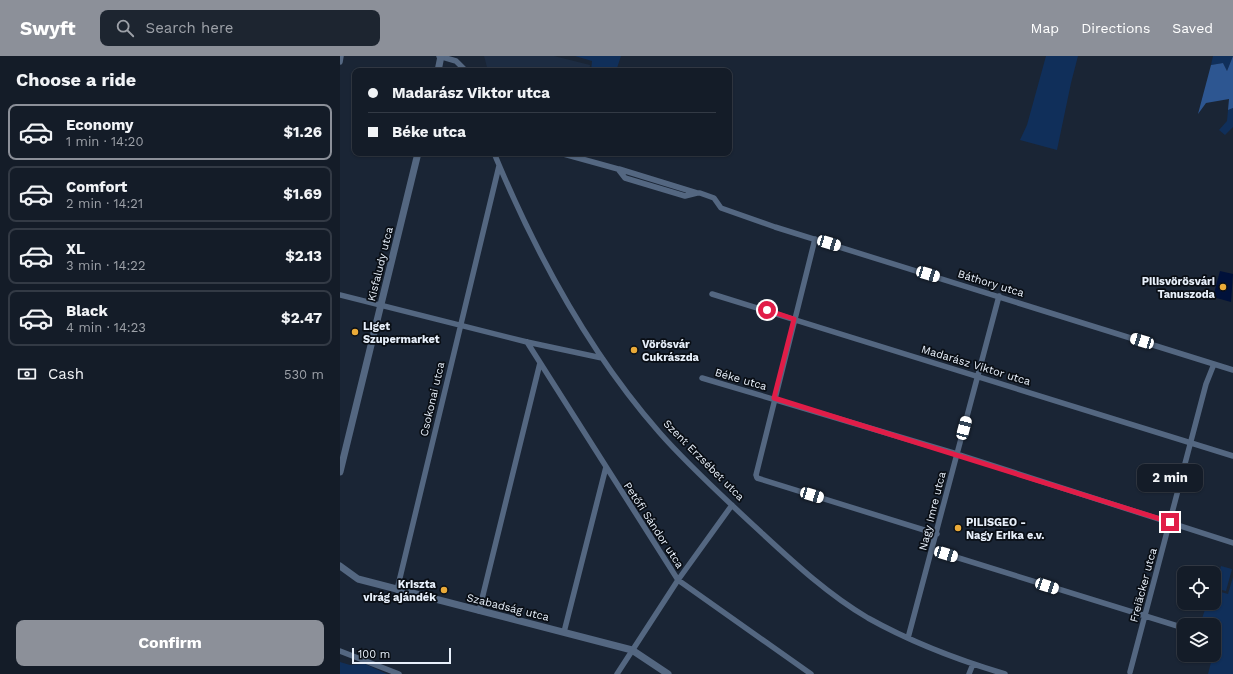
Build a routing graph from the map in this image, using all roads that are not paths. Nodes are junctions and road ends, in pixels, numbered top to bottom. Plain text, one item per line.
1 (341, 56) edge
2 (441, 56) edge
3 (340, 62) edge
4 (439, 68) edge
5 (464, 68) edge
6 (417, 156) edge
7 (495, 156) edge
8 (571, 156) edge
9 (499, 166) junction
10 (618, 169) junction
11 (697, 193) junction
12 (815, 239) junction
13 (712, 294) dead end
14 (340, 295) edge
15 (998, 296) junction
16 (381, 305) junction
17 (794, 319) junction
18 (460, 325) junction
19 (527, 342) junction
20 (602, 358) junction
21 (540, 363) junction
22 (1214, 364) junction
23 (1233, 370) edge
24 (977, 375) junction
25 (702, 378) dead end
26 (774, 398) junction
27 (1191, 443) junction
28 (957, 454) junction
29 (1233, 456) edge
30 (606, 467) junction
31 (340, 472) edge
32 (732, 505) junction
33 (1170, 522) junction
34 (937, 534) junction
35 (1233, 543) edge
36 (933, 550) junction
37 (340, 566) edge
38 (678, 580) junction
39 (397, 590) junction
40 (479, 611) junction
41 (1145, 616) junction
42 (1177, 626) edge
43 (564, 632) junction
44 (908, 638) junction
45 (632, 650) junction
46 (340, 651) edge
47 (973, 664) junction
48 (1130, 672) dead end
49 (399, 674) edge
50 (617, 674) edge
51 (668, 674) edge
52 (811, 674) edge
53 (969, 674) edge
54 (1005, 674) edge

1 - 3 street
2 - 4 street
2 - 5 street
6 - 16 street, Kisfaludy utca
7 - 9 street, Szent Erzsébet utca
8 - 10 street
9 - 18 street, Csokonai utca
9 - 20 street, Szent Erzsébet utca
10 - 11 street
10 - 11 street
11 - 12 street, Báthory utca
12 - 15 street, Báthory utca
12 - 17 street
13 - 17 street, Madarász Viktor utca
14 - 16 street
15 - 22 street, Báthory utca
15 - 24 street, Nagy Imre utca
16 - 18 street
16 - 31 street, Kisfaludy utca
17 - 24 street, Madarász Viktor utca
17 - 26 street
18 - 19 street
18 - 39 street, Csokonai utca
19 - 20 street
19 - 21 street, Petőfi Sándor utca
20 - 32 street, Szent Erzsébet utca
21 - 30 street, Petőfi Sándor utca
21 - 40 street
22 - 23 street, Báthory utca
22 - 27 street, Freiäcker utca
24 - 27 street, Madarász Viktor utca
24 - 28 street, Nagy Imre utca
25 - 26 street, Béke utca
26 - 28 street, Béke utca
26 - 34 street
27 - 29 street, Madarász Viktor utca
27 - 33 street, Freiäcker utca
28 - 33 street, Béke utca
28 - 34 street, Nagy Imre utca
30 - 38 street, Petőfi Sándor utca
30 - 43 street
32 - 38 street
32 - 44 street, Szent Erzsébet utca
33 - 35 street, Béke utca
33 - 41 street, Freiäcker utca
34 - 36 street, Nagy Imre utca
36 - 41 street
36 - 44 street, Nagy Imre utca
37 - 39 street, Szabadság utca
38 - 45 street
38 - 52 street, Petőfi Sándor utca
39 - 40 street, Szabadság utca
40 - 43 street, Szabadság utca
41 - 42 street
41 - 48 street, Freiäcker utca
43 - 45 street, Szabadság utca
44 - 47 street, Szent Erzsébet utca
45 - 50 street
45 - 51 street, Szabadság utca
46 - 49 street
47 - 53 street
47 - 54 street, Szent Erzsébet utca

